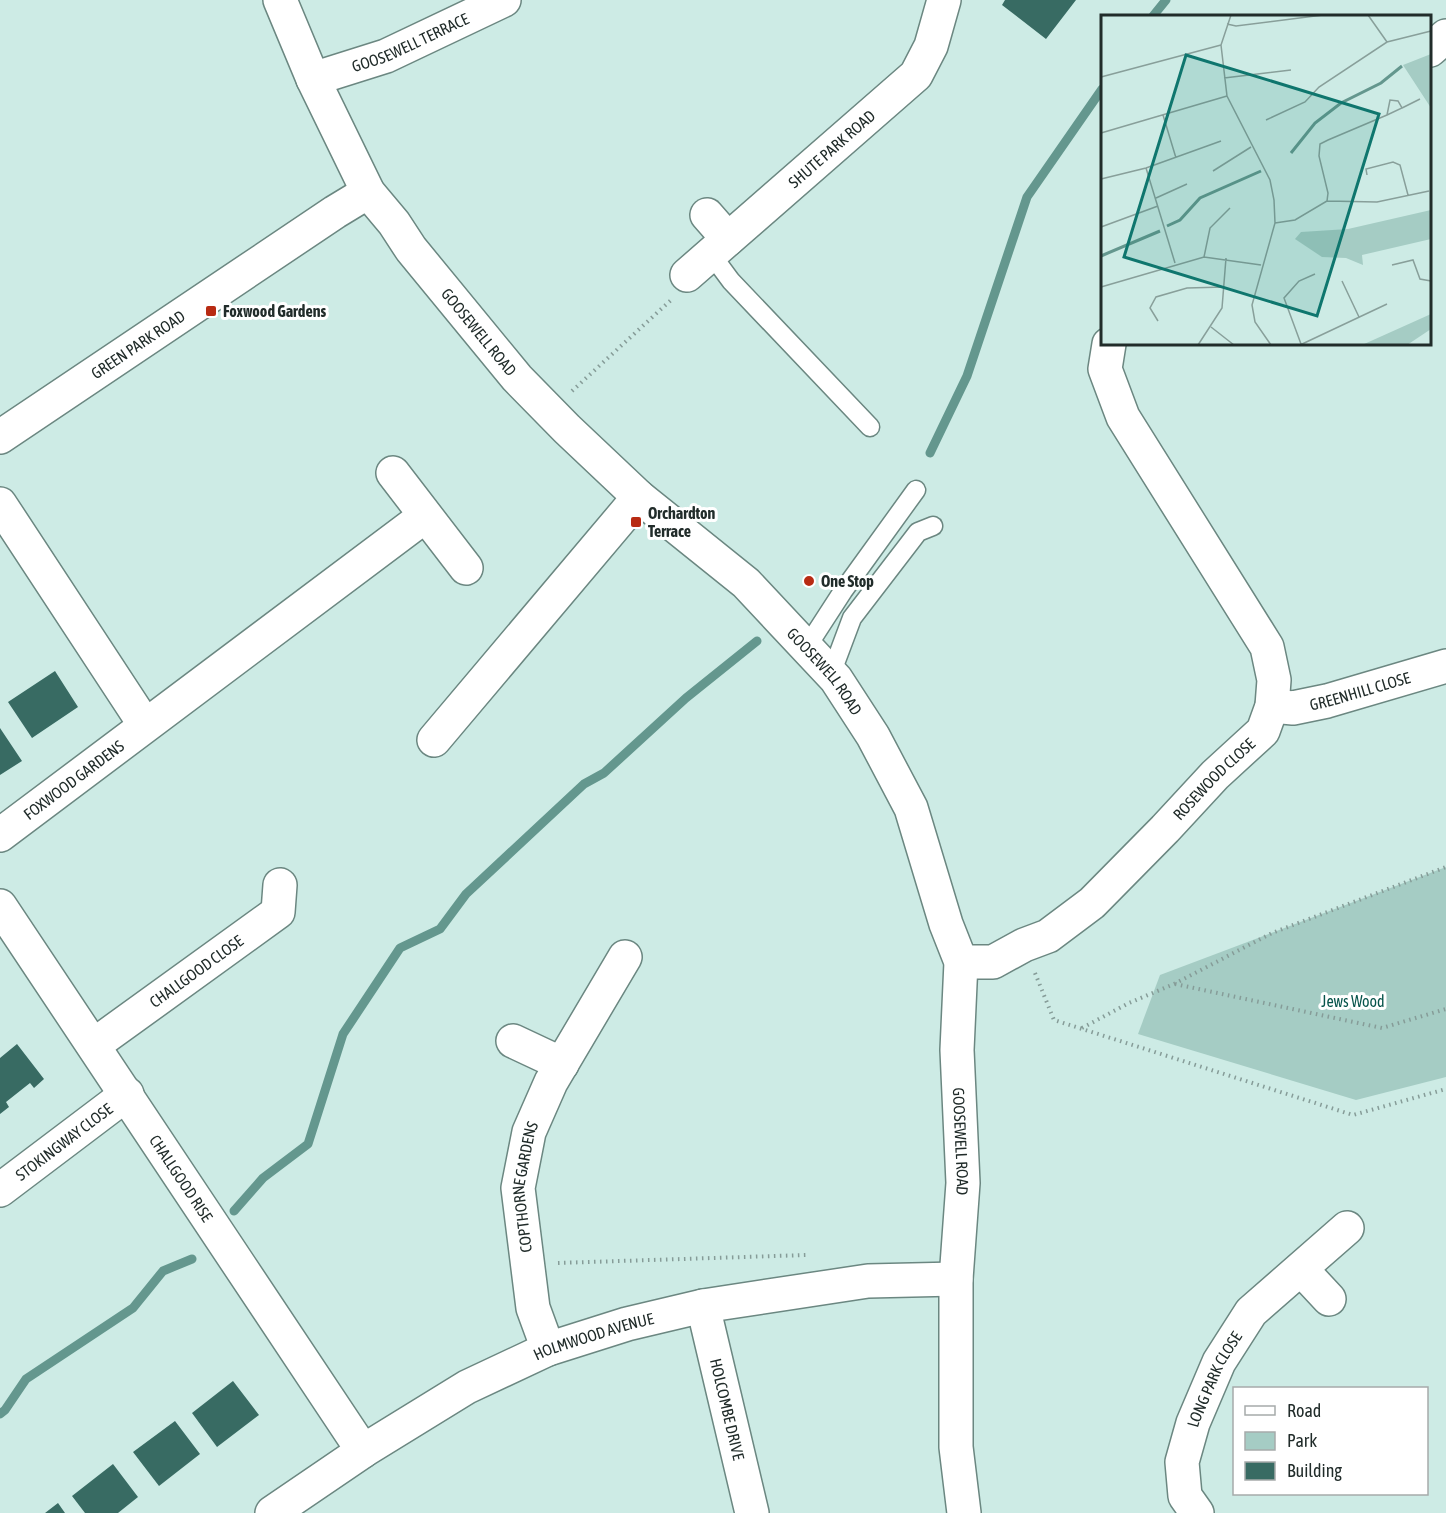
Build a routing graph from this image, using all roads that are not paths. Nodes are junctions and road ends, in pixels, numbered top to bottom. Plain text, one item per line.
1 (280, 0) edge
2 (504, 0) edge
3 (944, 0) edge
4 (1446, 36) edge
5 (1431, 49) edge
6 (313, 79) junction
7 (368, 192) junction
8 (708, 246) joint
9 (1109, 345) edge
10 (870, 427) dead end
11 (0, 437) edge
12 (393, 472) dead end
13 (916, 490) dead end
14 (639, 497) junction
15 (0, 504) edge
16 (425, 516) junction
17 (933, 526) dead end
18 (466, 568) dead end
19 (810, 642) dead end
20 (1446, 666) edge
21 (831, 674) dead end
22 (1272, 706) junction
23 (146, 725) junction
24 (434, 740) dead end
25 (0, 835) edge
26 (280, 885) dead end
27 (0, 906) edge
28 (625, 957) dead end
29 (961, 962) junction
30 (513, 1041) dead end
31 (94, 1045) junction
32 (562, 1064) junction
33 (127, 1094) junction
34 (0, 1190) edge
35 (1347, 1228) dead end
36 (1301, 1269) junction
37 (956, 1279) junction
38 (1329, 1299) dead end
39 (703, 1306) junction
40 (548, 1349) junction
41 (363, 1451) junction
42 (745, 1511) edge
43 (272, 1513) edge
44 (964, 1513) edge
45 (1197, 1513) edge

1 - 6 street, GOOSEWELL ROAD
2 - 6 street, GOOSEWELL TERRACE
3 - 8 street, SHUTE PARK ROAD
4 - 5 street
6 - 7 street, GOOSEWELL ROAD
7 - 11 street, GREEN PARK ROAD
7 - 14 street, GOOSEWELL ROAD
8 - 10 lane
9 - 22 street, ROSEWOOD CLOSE
12 - 16 street
13 - 19 lane
14 - 24 street
14 - 29 street, GOOSEWELL ROAD
15 - 23 street
16 - 18 street
16 - 23 street, FOXWOOD GARDENS
17 - 21 lane
20 - 22 street, GREENHILL CLOSE
22 - 29 street, ROSEWOOD CLOSE
23 - 25 street, FOXWOOD GARDENS
26 - 31 street, CHALLGOOD CLOSE
27 - 31 street, CHALLGOOD RISE
28 - 32 street, COPTHORNE GARDENS
29 - 37 street, GOOSEWELL ROAD
30 - 32 street
31 - 33 street, CHALLGOOD RISE
32 - 40 street, COPTHORNE GARDENS
33 - 34 street, STOKINGWAY CLOSE
33 - 41 street, CHALLGOOD RISE
35 - 36 street, LONG PARK CLOSE
36 - 38 street
36 - 45 street, LONG PARK CLOSE
37 - 39 street, HOLMWOOD AVENUE
37 - 44 street, GOOSEWELL ROAD
39 - 40 street, HOLMWOOD AVENUE
39 - 42 street, HOLCOMBE DRIVE
40 - 41 street, HOLMWOOD AVENUE
41 - 43 street, HOLMWOOD AVENUE

